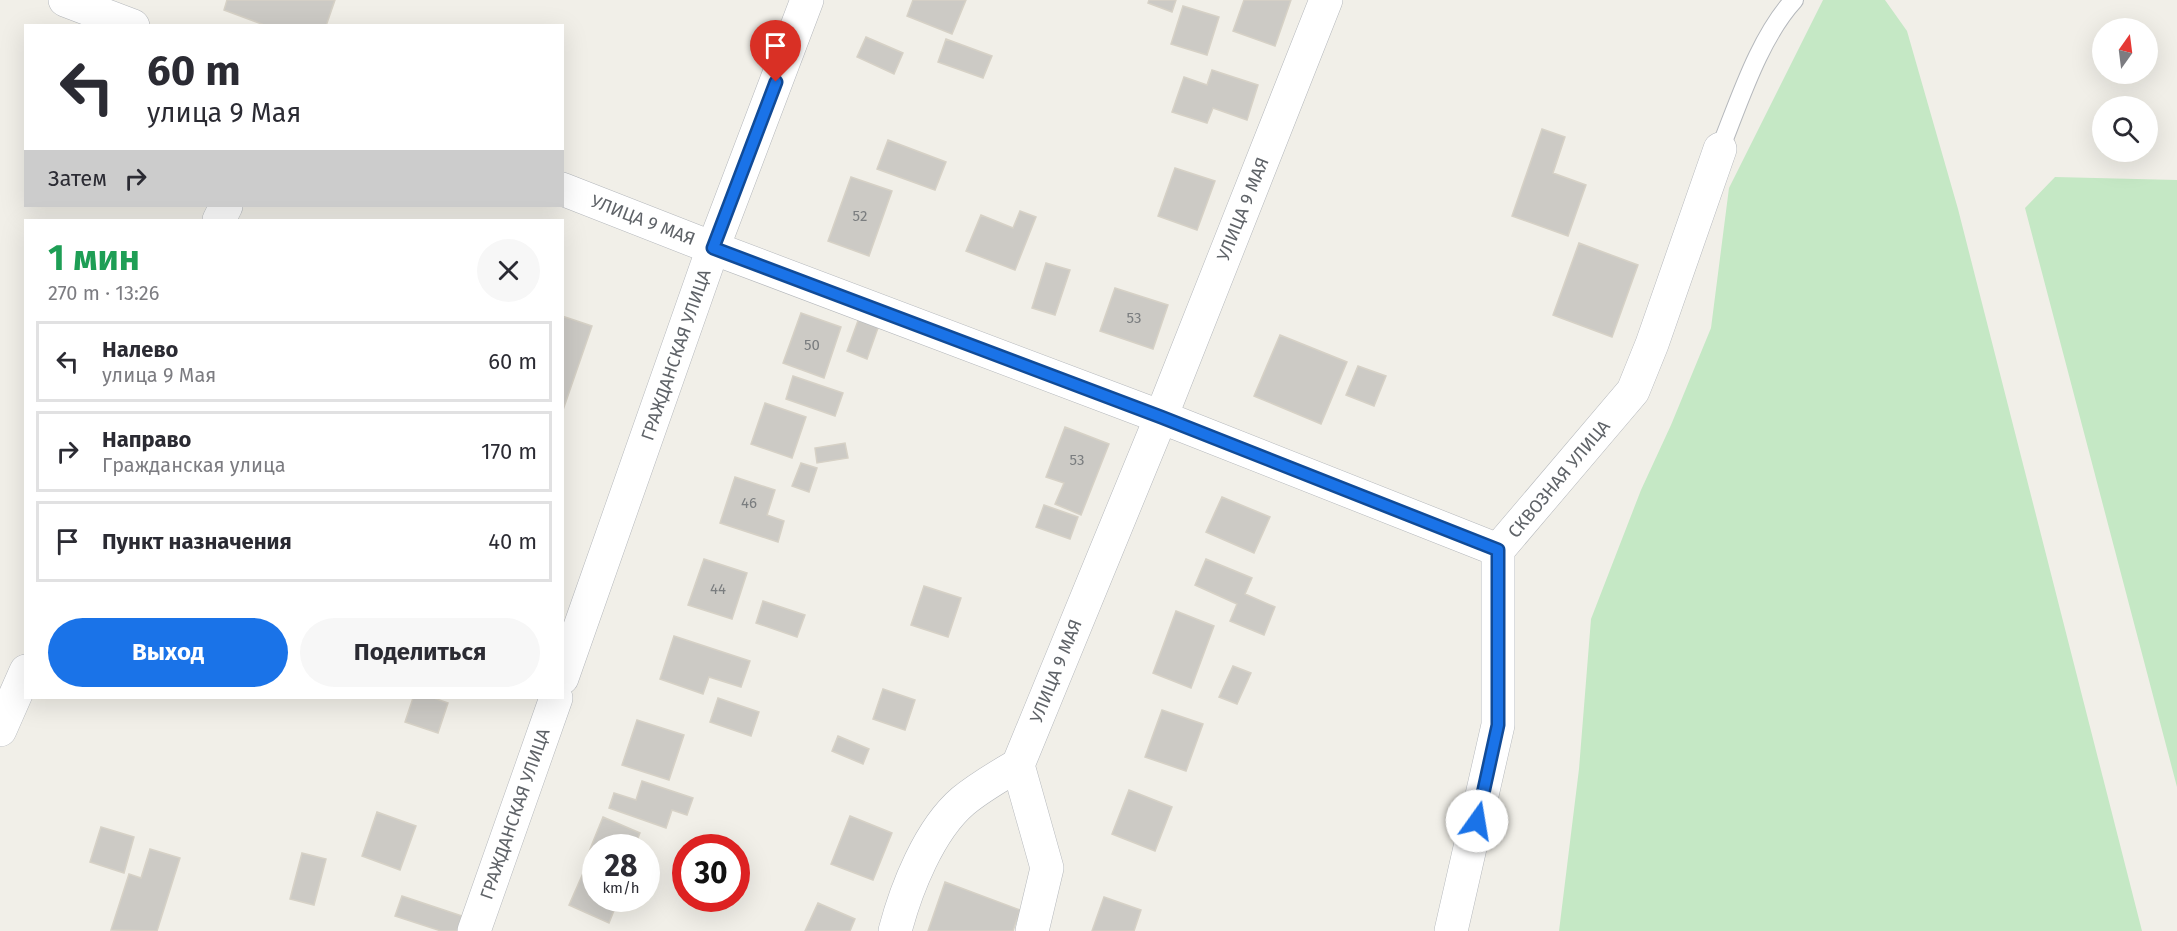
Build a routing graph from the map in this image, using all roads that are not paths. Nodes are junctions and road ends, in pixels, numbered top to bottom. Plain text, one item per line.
1 (65, 0) edge
2 (807, 0) edge
3 (1326, 0) edge
4 (1794, 0) edge
5 (128, 24) edge
6 (1720, 149) joint
7 (564, 190) edge
8 (713, 248) junction
9 (1161, 417) junction
10 (1498, 550) junction
11 (564, 672) edge
12 (24, 676) edge
13 (556, 699) edge
14 (0, 730) edge
15 (1017, 765) junction
16 (474, 931) edge
17 (895, 931) edge
18 (1032, 931) edge
19 (1451, 931) edge

1 - 5 street
2 - 8 street, ГРАЖДАНСКАЯ УЛИЦА
3 - 9 street, УЛИЦА 9 МАЯ
4 - 6 lane
6 - 10 street, СКВОЗНАЯ УЛИЦА
7 - 8 street, УЛИЦА 9 МАЯ
8 - 9 street, УЛИЦА 9 МАЯ
8 - 11 street, ГРАЖДАНСКАЯ УЛИЦА
9 - 10 street, УЛИЦА 9 МАЯ
9 - 15 street, УЛИЦА 9 МАЯ
10 - 19 street, СКВОЗНАЯ УЛИЦА
12 - 14 street
13 - 16 street, ГРАЖДАНСКАЯ УЛИЦА
15 - 17 street
15 - 18 street

